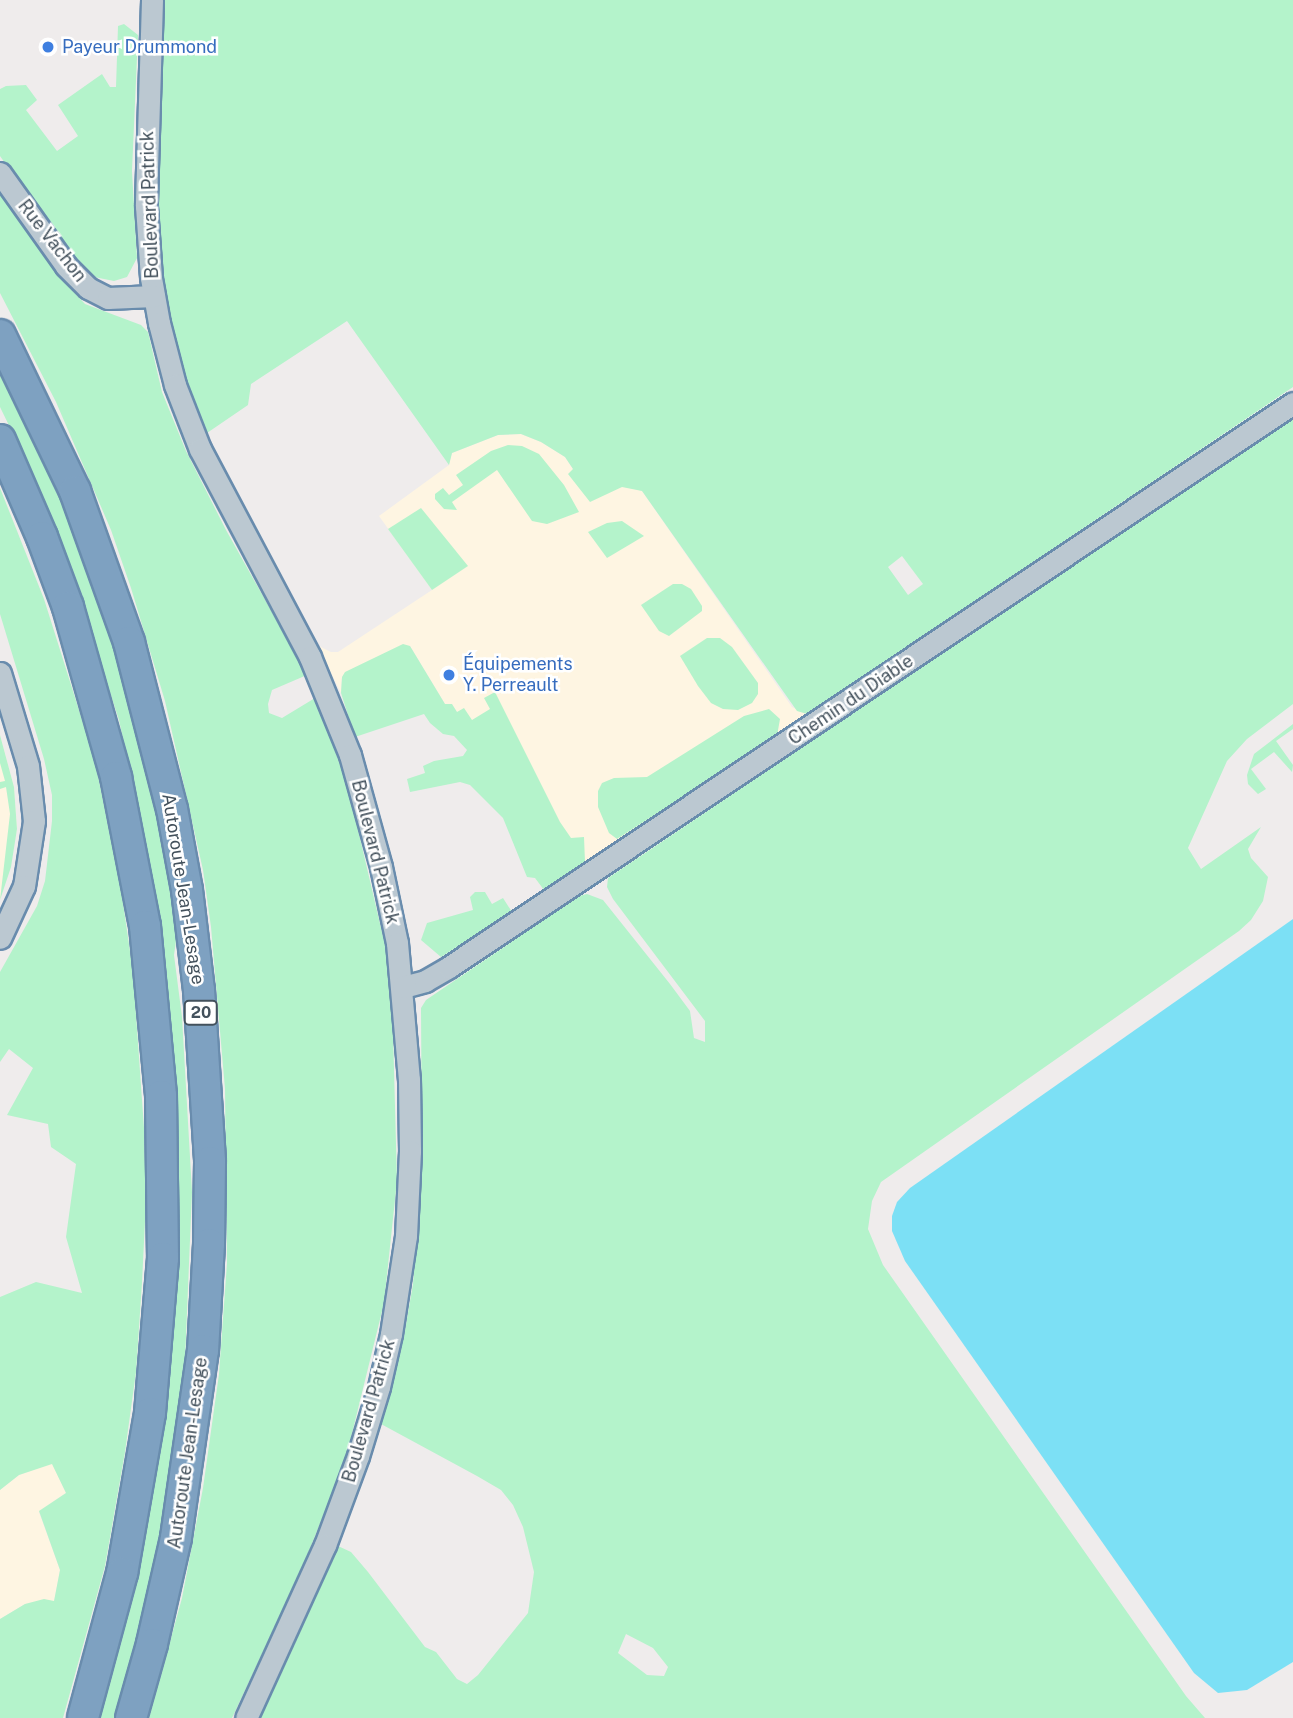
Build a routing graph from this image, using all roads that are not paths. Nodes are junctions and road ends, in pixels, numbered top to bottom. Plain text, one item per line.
1 (152, 0) edge
2 (0, 173) edge
3 (154, 296) junction
4 (0, 335) edge
5 (1293, 403) edge
6 (0, 440) edge
7 (0, 673) edge
8 (0, 938) edge
9 (403, 987) junction
10 (83, 1718) edge
11 (131, 1718) edge
12 (246, 1718) edge

1 - 3 street, Boulevard Patrick
2 - 3 street, Rue Vachon
3 - 9 street, Boulevard Patrick
4 - 11 highway, Autoroute Jean-Lesage / 20
5 - 9 street, Chemin du Diable
6 - 10 highway
7 - 8 street
9 - 12 street, Boulevard Patrick

